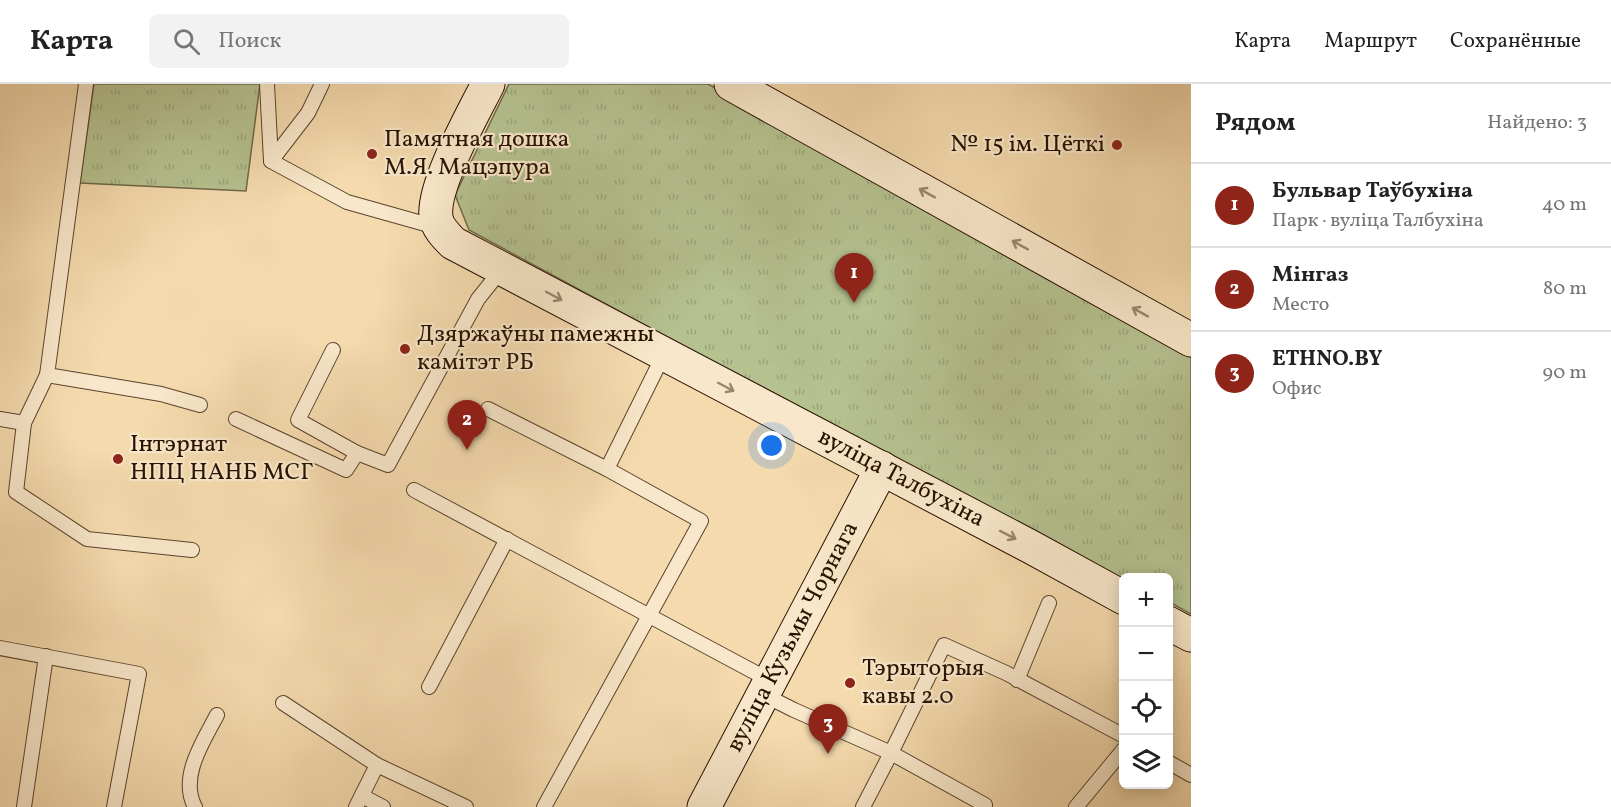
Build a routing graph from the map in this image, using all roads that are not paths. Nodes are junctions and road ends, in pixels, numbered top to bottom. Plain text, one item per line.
1 (86, 84) edge
2 (267, 84) edge
3 (322, 84) edge
4 (488, 84) edge
5 (731, 84) edge
6 (271, 160) junction
7 (441, 229) junction
8 (502, 269) junction
9 (1191, 340) edge
10 (333, 350) dead end
11 (664, 354) junction
12 (47, 375) junction
13 (200, 405) dead end
14 (488, 409) dead end
15 (0, 418) edge
16 (236, 419) dead end
17 (24, 423) junction
18 (357, 453) junction
19 (882, 468) junction
20 (608, 470) junction
21 (414, 490) dead end
22 (507, 539) junction
23 (192, 550) dead end
24 (1119, 595) edge
25 (1049, 603) dead end
26 (649, 616) junction
27 (1173, 626) edge
28 (1191, 635) edge
29 (0, 648) edge
30 (46, 656) junction
31 (1017, 680) junction
32 (429, 687) dead end
33 (767, 688) junction
34 (283, 703) dead end
35 (217, 715) dead end
36 (1122, 735) edge
37 (891, 753) junction
38 (1119, 755) edge
39 (377, 765) junction
40 (1173, 765) edge
41 (1191, 775) edge
42 (359, 802) edge
43 (985, 804) dead end
44 (24, 807) edge
45 (114, 807) edge
46 (195, 807) edge
47 (383, 807) edge
48 (466, 807) edge
49 (544, 807) edge
50 (704, 807) edge
51 (863, 807) edge
52 (1076, 807) edge

1 - 12 lane
2 - 6 lane
3 - 6 lane
4 - 7 main road
9 -> 5 main road
6 - 7 lane
7 - 8 main road, вуліца Талбухіна
8 -> 11 main road, вуліца Талбухіна
8 - 18 lane
10 - 18 lane
11 -> 19 main road, вуліца Талбухіна
11 - 20 lane
12 - 13 lane
12 - 17 lane
14 - 20 lane
15 - 17 lane
16 - 18 lane
17 - 23 lane
19 -> 24 main road, вуліца Талбухіна
19 - 33 main road, вуліца Кузьмы Чорнага
20 - 26 lane
21 - 22 lane
22 - 26 lane
22 - 32 lane
25 - 31 lane
26 - 33 lane
26 - 49 lane
27 - 28 main road
29 - 30 lane
30 - 44 lane
30 - 45 lane
31 - 36 lane
31 - 37 lane
33 - 37 lane
33 - 50 main road, вуліца Кузьмы Чорнага
34 - 39 lane
35 - 46 lane
37 - 43 lane
37 - 51 lane
38 - 52 lane
39 - 42 lane
39 - 48 lane
40 - 41 lane
42 - 47 lane

